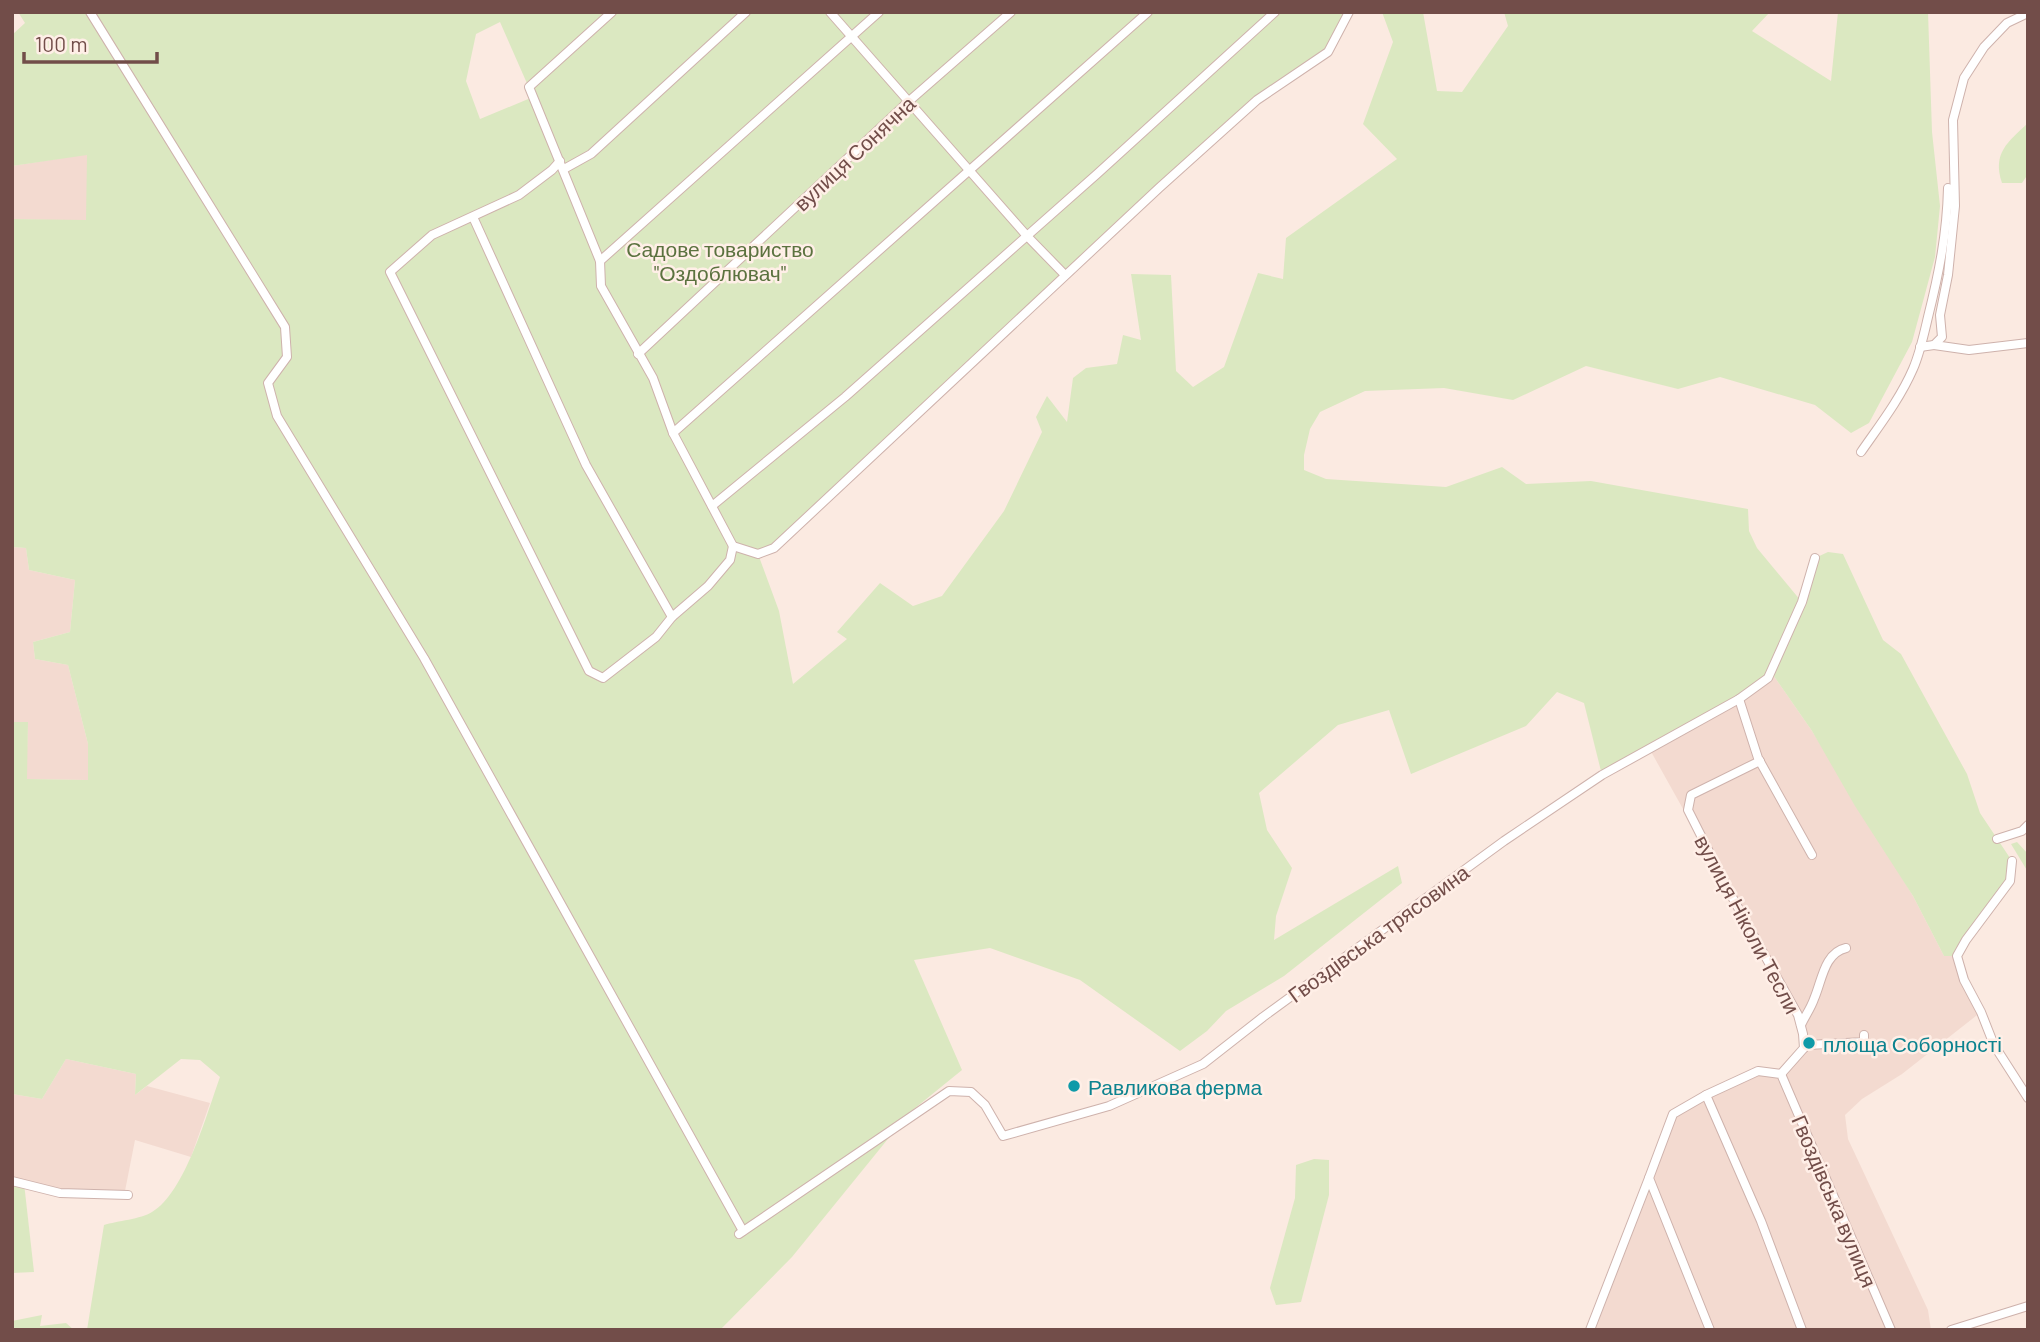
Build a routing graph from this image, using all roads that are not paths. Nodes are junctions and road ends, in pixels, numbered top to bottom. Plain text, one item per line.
1 (90, 12) edge
2 (612, 12) edge
3 (746, 12) edge
4 (830, 12) edge
5 (879, 12) edge
6 (1011, 12) edge
7 (1148, 12) edge
8 (1275, 12) edge
9 (1349, 12) edge
10 (2028, 13) edge
11 (852, 37) junction
12 (908, 102) junction
13 (562, 165) junction
14 (969, 170) junction
15 (1948, 188) dead end
16 (473, 217) junction
17 (1027, 236) junction
18 (600, 261) junction
19 (1065, 275) junction
20 (2028, 343) edge
21 (1934, 345) junction
22 (1920, 347) junction
23 (638, 354) junction
24 (673, 433) junction
25 (1861, 452) dead end
26 (712, 506) junction
27 (733, 545) junction
28 (1815, 558) dead end
29 (672, 617) junction
30 (1739, 699) junction
31 (1760, 761) junction
32 (2028, 825) edge
33 (1997, 839) dead end
34 (1812, 855) dead end
35 (2012, 861) dead end
36 (1846, 948) dead end
37 (1801, 1025) junction
38 (1864, 1039) dead end
39 (1804, 1048) junction
40 (1780, 1074) junction
41 (1706, 1095) junction
42 (2028, 1098) edge
43 (1649, 1178) junction
44 (12, 1181) edge
45 (128, 1195) dead end
46 (2028, 1306) edge
47 (1798, 1329) edge
48 (1590, 1330) edge
49 (1710, 1330) edge
50 (1891, 1330) edge
51 (1951, 1330) edge

1 - 30 street, Гвоздівська трясовина
2 - 13 street
3 - 13 street
4 - 11 street
5 - 11 street
6 - 12 street, вулиця Сонячна
7 - 14 street
8 - 17 street
9 - 19 street
10 - 21 street
11 - 12 street
11 - 18 street
12 - 14 street
12 - 23 street, вулиця Сонячна
13 - 16 street
13 - 18 street
14 - 17 street
14 - 24 street
15 - 22 street
16 - 29 street
16 - 29 street
17 - 19 street
17 - 26 street
18 - 23 street
19 - 27 street
20 - 21 street
21 - 22 street
22 - 25 street
23 - 24 street
24 - 26 street
26 - 27 street
27 - 29 street
28 - 30 street, Гвоздівська трясовина
30 - 31 street
31 - 34 street
31 - 37 street, вулиця Ніколи Тесли
32 - 33 street
35 - 42 street
36 - 37 street
37 - 39 street, вулиця Ніколи Тесли
38 - 39 street
39 - 40 street
40 - 41 street
40 - 50 street, Гвоздівська вулиця
41 - 43 street
41 - 47 street
43 - 48 street
43 - 49 street
44 - 45 street
46 - 51 street

